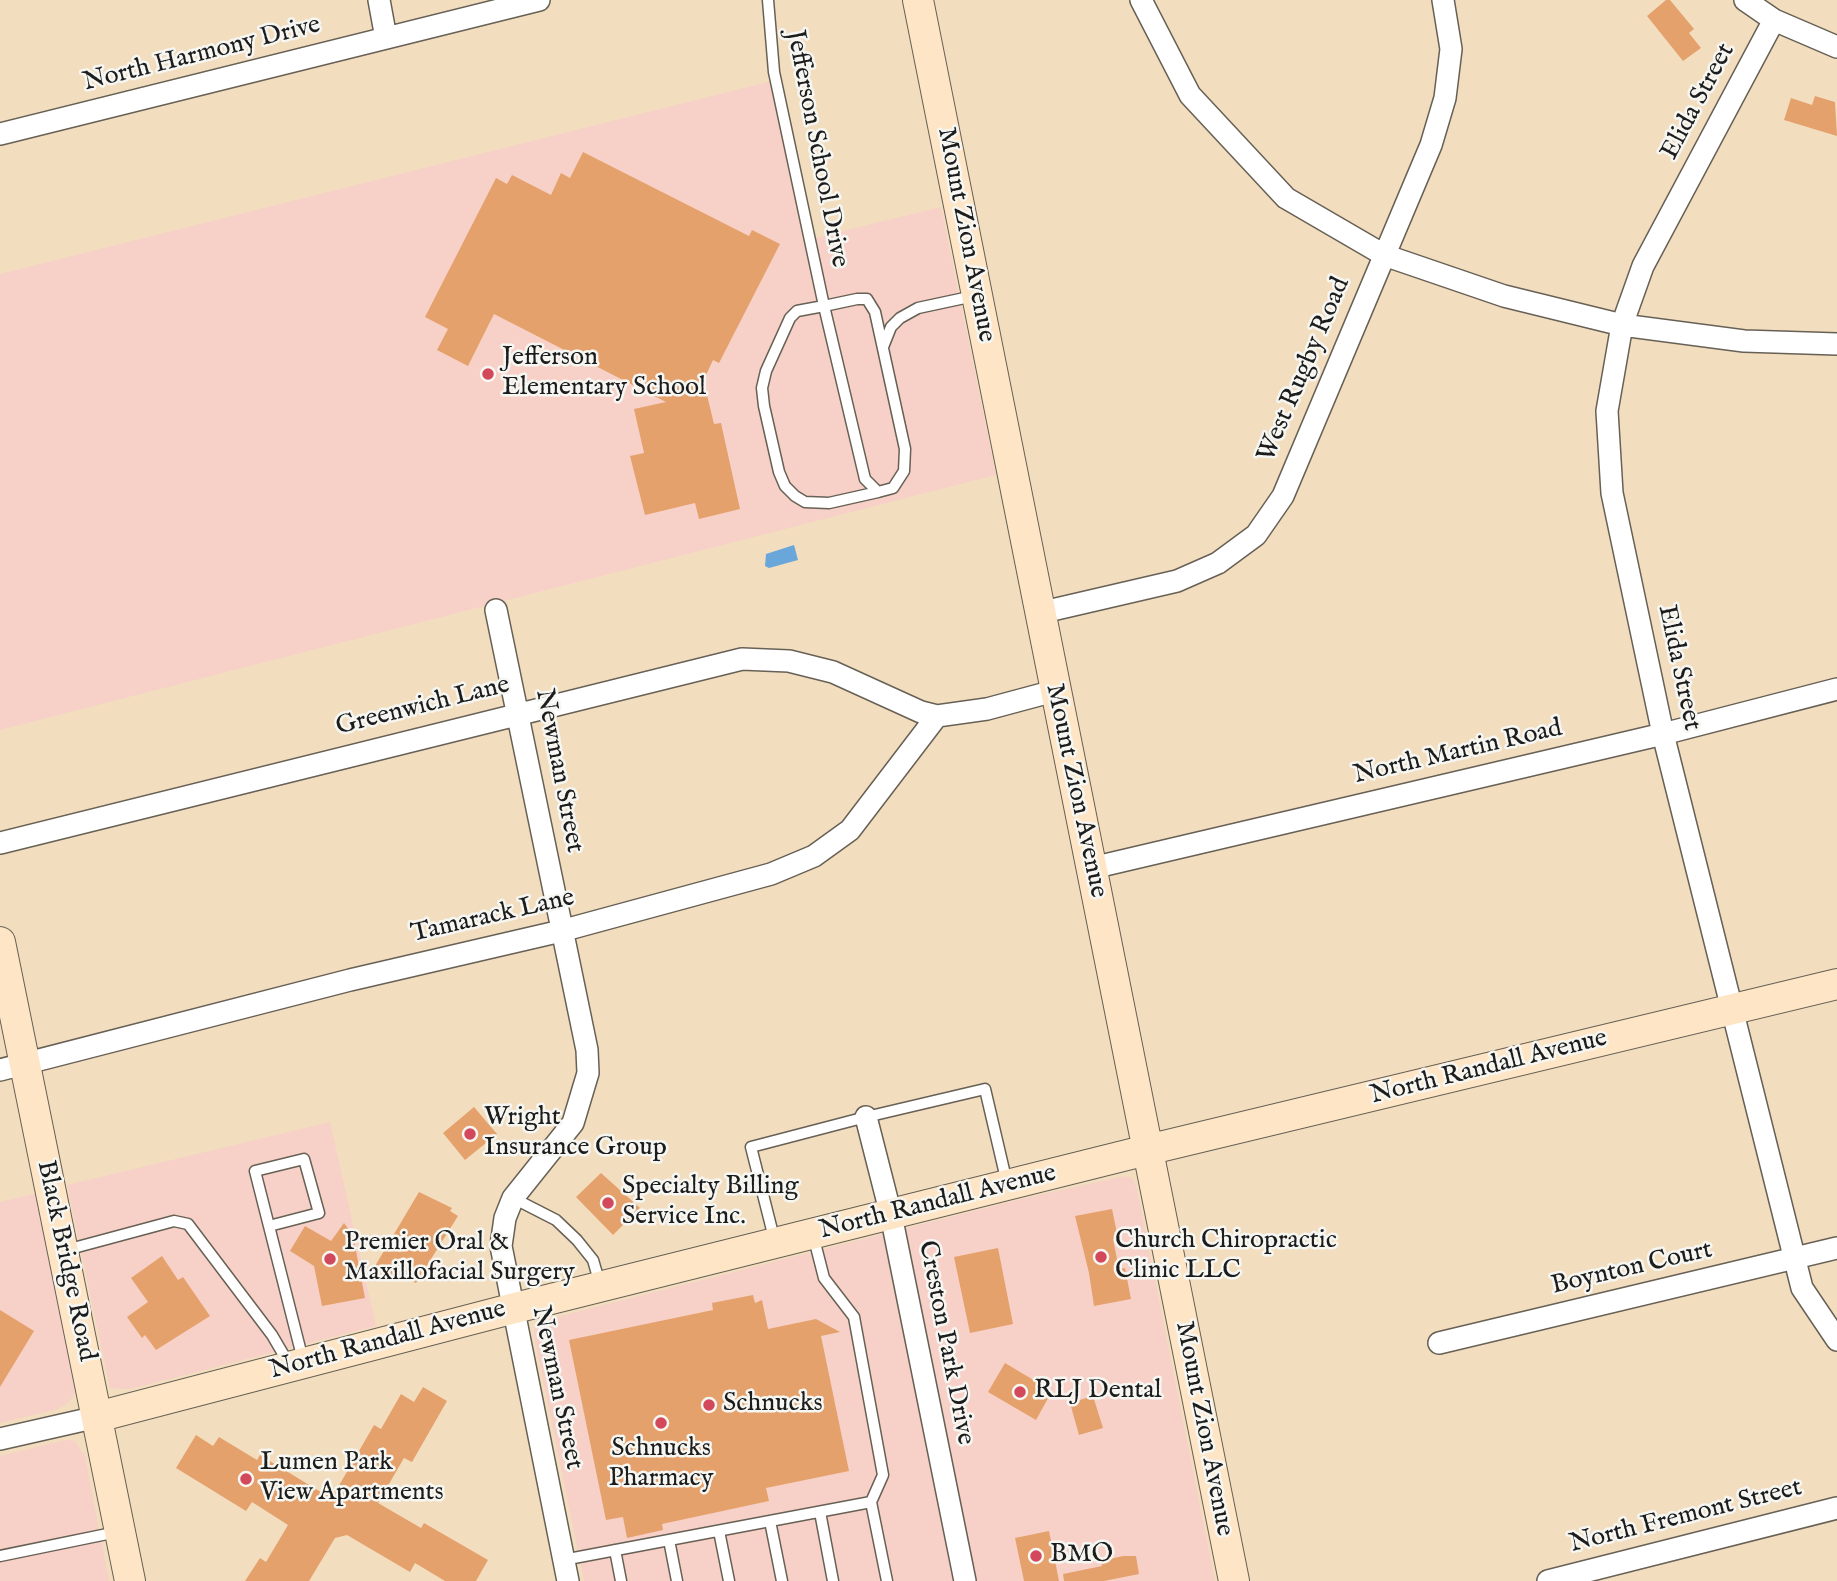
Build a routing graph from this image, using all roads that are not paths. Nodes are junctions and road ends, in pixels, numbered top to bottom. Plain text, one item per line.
1 (379, 0) edge
2 (539, 0) edge
3 (768, 0) edge
4 (918, 0) edge
5 (1141, 0) edge
6 (1443, 0) edge
7 (1745, 0) edge
8 (1774, 20) junction
9 (386, 38) junction
10 (1837, 47) edge
11 (0, 135) edge
12 (1384, 255) junction
13 (977, 296) junction
14 (824, 306) junction
15 (1622, 325) junction
16 (1837, 344) edge
17 (883, 347) junction
18 (878, 492) junction
19 (496, 610) dead end
20 (1040, 613) junction
21 (1837, 690) edge
22 (1054, 691) junction
23 (518, 712) junction
24 (937, 716) junction
25 (1663, 734) junction
26 (0, 843) edge
27 (1092, 868) junction
28 (561, 931) junction
29 (0, 942) edge
30 (1837, 984) edge
31 (1732, 1009) junction
32 (12, 1067) edge
33 (866, 1117) junction
34 (1147, 1150) junction
35 (1008, 1185) junction
36 (513, 1198) junction
37 (891, 1215) junction
38 (269, 1226) junction
39 (813, 1234) junction
40 (775, 1244) junction
41 (1837, 1248) edge
42 (63, 1251) junction
43 (1794, 1259) junction
44 (601, 1287) junction
45 (511, 1309) junction
46 (1837, 1340) edge
47 (1439, 1343) dead end
48 (297, 1365) junction
49 (97, 1417) junction
50 (0, 1439) edge
51 (871, 1502) junction
52 (1837, 1508) edge
53 (820, 1512) junction
54 (770, 1521) junction
55 (719, 1531) junction
56 (120, 1532) junction
57 (669, 1540) junction
58 (615, 1550) junction
59 (0, 1556) edge
60 (563, 1560) junction
61 (1604, 1575) edge
62 (130, 1581) edge
63 (568, 1581) edge
64 (621, 1581) edge
65 (677, 1581) edge
66 (729, 1581) edge
67 (782, 1581) edge
68 (833, 1581) edge
69 (887, 1581) edge
70 (965, 1581) edge
71 (1234, 1581) edge
72 (1548, 1581) edge

1 - 9 street
2 - 9 street, North Harmony Drive
3 - 14 lane, Jefferson School Drive
4 - 13 street, Mount Zion Avenue
5 - 12 street
6 - 12 street, West Rugby Road
7 - 8 street
8 - 10 street
8 - 15 street, Elida Street
9 - 11 street, North Harmony Drive
12 - 15 street
12 - 20 street, West Rugby Road
13 - 17 lane
13 - 20 street, Mount Zion Avenue
14 - 17 lane, Jefferson School Drive
14 - 18 lane, Jefferson School Drive
14 - 18 lane, Jefferson School Drive
15 - 16 street
15 - 25 street, Elida Street
17 - 18 lane, Jefferson School Drive
19 - 23 street, Newman Street
20 - 22 street, Mount Zion Avenue
21 - 25 street, North Martin Road
22 - 24 street
22 - 27 street, Mount Zion Avenue
23 - 24 street, Greenwich Lane
23 - 26 street, Greenwich Lane
23 - 28 street, Newman Street
24 - 28 street, Tamarack Lane
25 - 27 street, North Martin Road
25 - 31 street, Elida Street
27 - 34 street, Mount Zion Avenue
28 - 32 street, Tamarack Lane
28 - 36 street, Newman Street
29 - 32 street, Black Bridge Road
30 - 31 street, North Randall Avenue
31 - 34 street, North Randall Avenue
31 - 43 street, Elida Street
32 - 42 street, Black Bridge Road
33 - 35 lane
33 - 37 street, Creston Park Drive
33 - 40 lane
34 - 35 street, North Randall Avenue
34 - 71 street, Mount Zion Avenue
35 - 37 street, North Randall Avenue
36 - 44 lane
36 - 45 street, Newman Street
37 - 39 street, North Randall Avenue
37 - 70 street, Creston Park Drive
38 - 38 lane
38 - 48 lane
39 - 40 street, North Randall Avenue
39 - 51 lane
40 - 44 street, North Randall Avenue
41 - 43 street, Boynton Court
42 - 48 lane
42 - 49 street, Black Bridge Road
43 - 46 street, Elida Street
43 - 47 street, Boynton Court
44 - 45 street, North Randall Avenue
45 - 48 street, North Randall Avenue
45 - 60 street, Newman Street
48 - 49 street, North Randall Avenue
49 - 50 street, North Randall Avenue
49 - 56 street, Black Bridge Road
51 - 53 lane
51 - 69 lane
52 - 61 street, North Fremont Street
53 - 54 lane
53 - 68 lane
54 - 55 lane
54 - 67 lane
55 - 57 lane
55 - 66 lane
56 - 59 lane
56 - 62 street, Black Bridge Road
57 - 58 lane
57 - 65 lane
58 - 60 lane
58 - 64 lane
60 - 63 street, Newman Street
61 - 72 street, North Fremont Street

